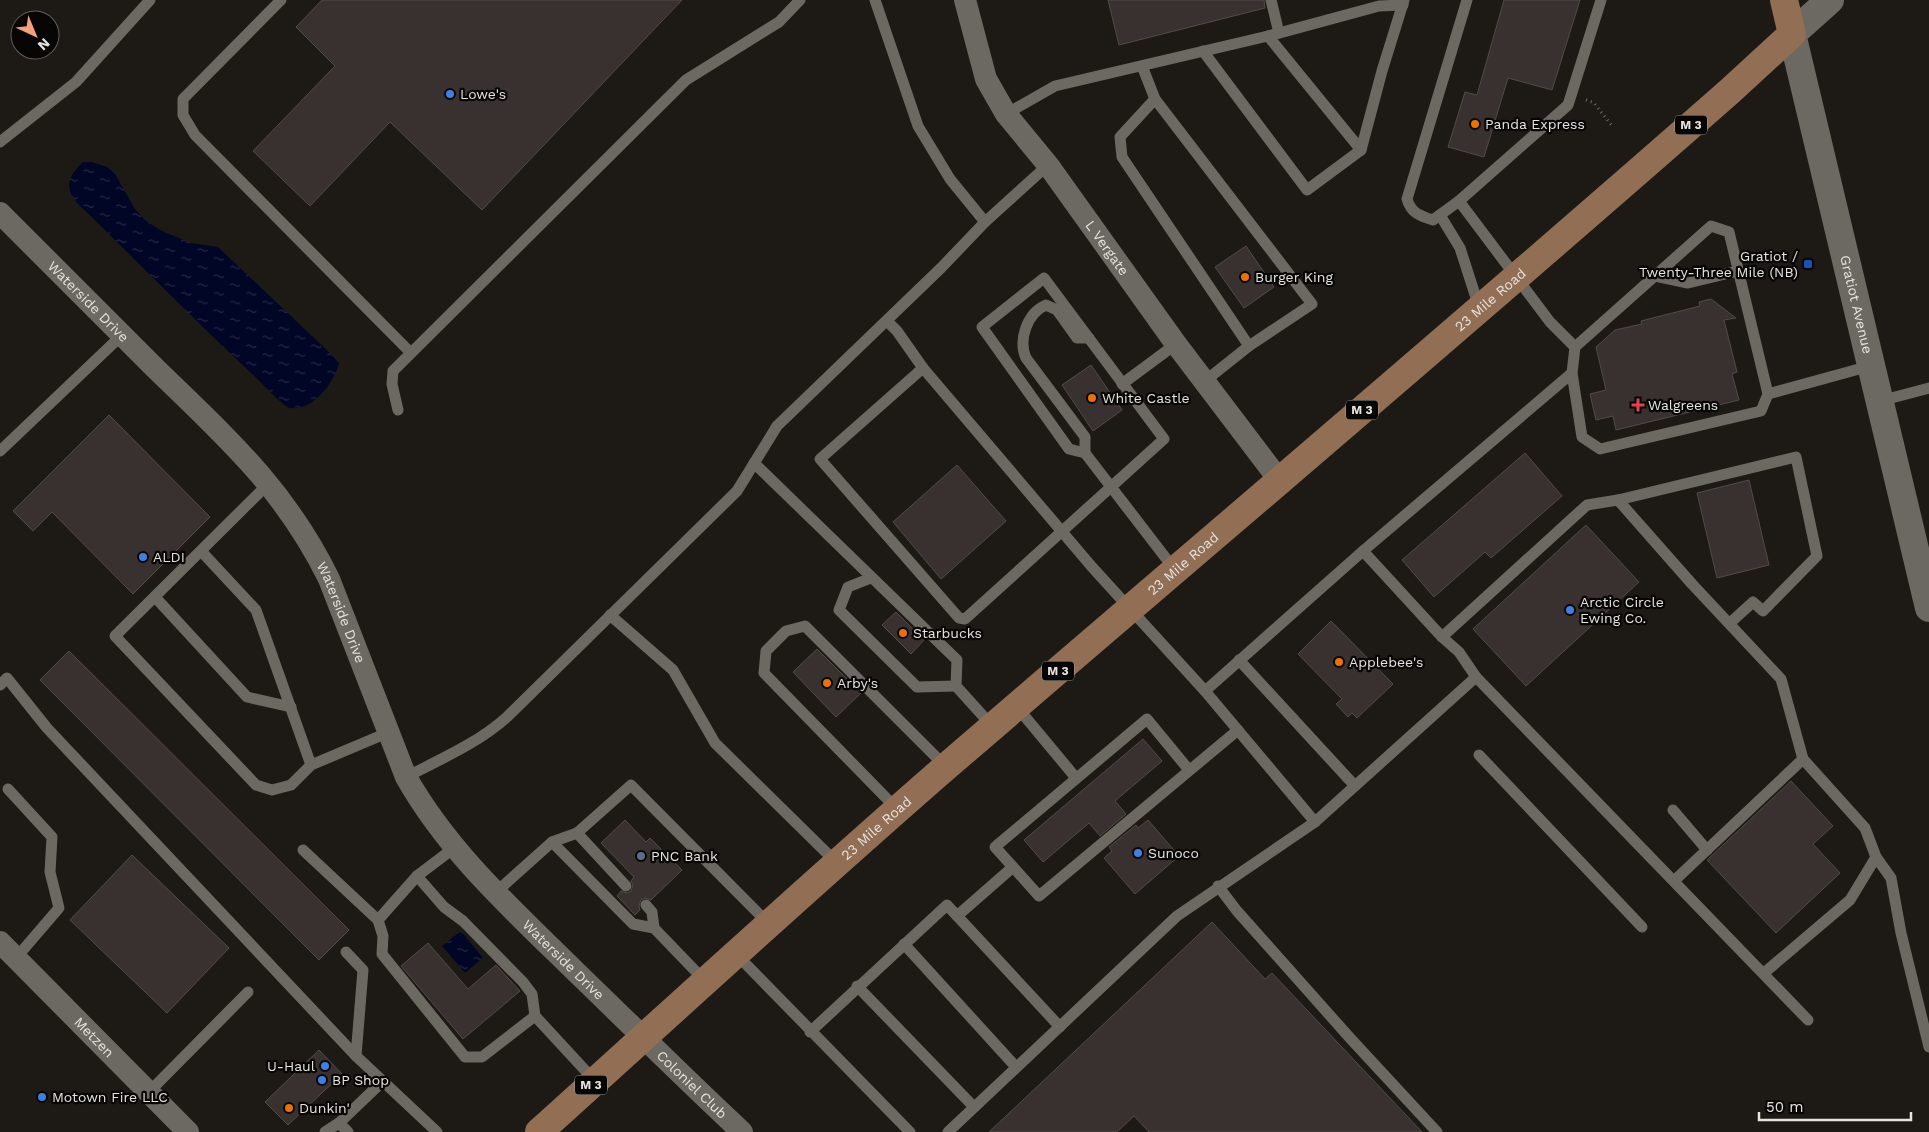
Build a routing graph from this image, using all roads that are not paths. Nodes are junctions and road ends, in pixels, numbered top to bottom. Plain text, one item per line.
1 (150, 0) edge
2 (280, 0) edge
3 (800, 0) edge
4 (875, 0) edge
5 (965, 0) edge
6 (1271, 0) edge
7 (1467, 0) edge
8 (1601, 0) edge
9 (1784, 0) edge
10 (1830, 0) edge
11 (1404, 3) edge
12 (1273, 34) junction
13 (1792, 34) junction
14 (1203, 51) junction
15 (1142, 66) junction
16 (1155, 99) junction
17 (1006, 114) junction
18 (0, 142) edge
19 (1361, 150) junction
20 (1048, 165) junction
21 (1459, 201) junction
22 (0, 213) edge
23 (1440, 215) junction
24 (984, 222) junction
25 (1738, 271) junction
26 (1516, 276) junction
27 (1655, 276) junction
28 (1480, 308) junction
29 (887, 320) junction
30 (122, 334) junction
31 (1089, 338) junction
32 (1176, 344) junction
33 (1249, 346) junction
34 (1575, 347) junction
35 (411, 353) junction
36 (1870, 366) junction
37 (922, 368) junction
38 (1572, 373) junction
39 (1205, 381) junction
40 (1122, 384) junction
41 (1929, 388) edge
42 (1768, 394) junction
43 (1878, 401) junction
44 (398, 410) dead end
45 (0, 451) edge
46 (1085, 453) junction
47 (754, 463) junction
48 (1280, 482) junction
49 (269, 483) junction
50 (1112, 487) junction
51 (1618, 500) junction
52 (1062, 532) junction
53 (1363, 550) junction
54 (200, 551) junction
55 (1175, 570) junction
56 (871, 578) junction
57 (154, 597) junction
58 (1929, 604) edge
59 (1131, 608) junction
60 (610, 614) junction
61 (1730, 623) junction
62 (1442, 637) junction
63 (1240, 660) junction
64 (1476, 677) junction
65 (2, 678) edge
66 (956, 686) junction
67 (1205, 691) junction
68 (291, 707) junction
69 (1016, 707) junction
70 (993, 727) junction
71 (1238, 730) junction
72 (387, 733) junction
73 (1479, 755) dead end
74 (1804, 759) junction
75 (311, 765) junction
76 (946, 767) junction
77 (1189, 770) junction
78 (406, 777) junction
79 (1076, 778) junction
80 (1354, 786) junction
81 (8, 790) dead end
82 (898, 810) junction
83 (1673, 810) dead end
84 (1315, 822) junction
85 (577, 833) junction
86 (552, 842) junction
87 (454, 848) junction
88 (303, 850) dead end
89 (1707, 850) junction
90 (1876, 857) junction
91 (837, 863) junction
92 (1013, 867) junction
93 (416, 876) junction
94 (1674, 880) junction
95 (626, 886) dead end
96 (1218, 886) junction
97 (495, 893) junction
98 (646, 905) dead end
99 (957, 916) junction
100 (378, 920) junction
101 (769, 924) junction
102 (1642, 927) dead end
103 (654, 928) junction
104 (0, 942) edge
105 (904, 944) junction
106 (346, 952) dead end
107 (736, 954) junction
108 (16, 958) junction
109 (1764, 974) junction
110 (705, 981) junction
111 (857, 986) junction
112 (248, 992) dead end
113 (535, 1016) junction
114 (1808, 1020) dead end
115 (1060, 1027) junction
116 (810, 1032) junction
117 (642, 1037) junction
118 (1929, 1047) edge
119 (356, 1056) junction
120 (1016, 1067) junction
121 (383, 1081) junction
122 (595, 1081) junction
123 (149, 1092) junction
124 (974, 1107) junction
125 (339, 1123) junction
126 (188, 1132) edge
127 (325, 1132) edge
128 (348, 1132) edge
129 (437, 1132) edge
130 (538, 1132) edge
131 (742, 1132) edge
132 (910, 1132) edge
133 (948, 1132) edge
134 (1438, 1132) edge

1 - 18 lane
2 - 35 lane
3 - 35 lane
4 - 24 lane
5 - 17 street, L Vergate
6 - 12 lane
7 - 23 lane
8 - 21 lane
9 - 13 main road, Gratiot Avenue
10 - 13 main road, 23 Mile Road
11 - 12 lane
11 - 19 lane
12 - 14 lane
12 - 19 lane
13 - 26 main road, 23 Mile Road / M 3
13 - 36 main road, Gratiot Avenue
14 - 15 lane
14 - 19 lane
15 - 16 lane
15 - 17 lane
16 - 33 lane
16 - 33 lane
17 - 20 street, L Vergate
20 - 24 lane
20 - 32 street, L Vergate
21 - 23 lane
21 - 26 lane
22 - 30 street, Waterside Drive
23 - 28 lane
24 - 29 lane
25 - 27 lane
25 - 27 lane
25 - 42 lane
26 - 28 main road, 23 Mile Road / M 3
26 - 34 lane
27 - 34 lane
28 - 48 main road, 23 Mile Road / M 3
29 - 37 lane
29 - 47 lane
30 - 45 lane
30 - 49 street, Waterside Drive
31 - 40 lane
31 - 46 lane
31 - 46 lane
32 - 39 street, L Vergate
32 - 40 lane
33 - 39 lane
34 - 38 lane
35 - 44 lane
36 - 42 lane
36 - 43 main road, Gratiot Avenue
37 - 52 lane
37 - 52 lane
38 - 42 lane
38 - 53 lane
39 - 48 street, L Vergate
40 - 50 lane
41 - 43 lane
43 - 58 main road, Gratiot Avenue
46 - 50 lane
47 - 56 lane
47 - 60 lane
48 - 55 main road, 23 Mile Road / M 3
49 - 54 lane
49 - 72 street, Waterside Drive
50 - 52 lane
50 - 55 lane
51 - 61 lane
51 - 61 lane
51 - 62 lane
52 - 59 lane
53 - 62 lane
53 - 63 lane
54 - 57 lane
54 - 68 lane
55 - 59 main road, 23 Mile Road / M 3
56 - 66 lane
56 - 66 lane
57 - 68 lane
57 - 75 lane
59 - 67 lane
59 - 69 main road, 23 Mile Road / M 3
60 - 78 lane
60 - 91 lane
61 - 74 lane
62 - 64 lane
63 - 67 lane
63 - 80 lane
64 - 80 lane
64 - 94 lane
65 - 119 lane
66 - 70 lane
67 - 71 lane
68 - 75 lane
69 - 70 main road, 23 Mile Road / M 3
69 - 79 lane
70 - 76 main road, 23 Mile Road / M 3
71 - 77 lane
71 - 84 lane
72 - 75 lane
72 - 78 street, Waterside Drive
73 - 102 lane
74 - 89 lane
74 - 90 lane
76 - 82 main road, 23 Mile Road / M 3
76 - 82 lane
77 - 79 lane
77 - 92 lane
78 - 87 street, Waterside Drive
79 - 92 lane
80 - 84 lane
81 - 108 lane
82 - 91 main road, 23 Mile Road / M 3
83 - 89 lane
84 - 96 lane
85 - 86 lane
85 - 95 lane
85 - 101 lane
86 - 97 lane
86 - 103 lane
87 - 93 lane
87 - 97 street, Waterside Drive
88 - 100 lane
89 - 94 lane
90 - 109 lane
90 - 118 lane
91 - 101 main road, 23 Mile Road / M 3
92 - 99 lane
93 - 100 lane
93 - 113 lane
94 - 109 lane
96 - 115 lane
96 - 134 lane
97 - 117 street, Waterside Drive
98 - 103 lane
99 - 105 lane
99 - 115 lane
100 - 113 lane
101 - 107 main road, 23 Mile Road / M 3
103 - 110 lane
104 - 108 street, Metzen
105 - 111 lane
105 - 120 lane
106 - 119 lane
107 - 110 main road, 23 Mile Road / M 3
107 - 116 lane
108 - 123 street, Metzen
109 - 114 lane
110 - 117 main road, 23 Mile Road / M 3
111 - 116 lane
111 - 124 lane
112 - 123 lane
113 - 122 lane
115 - 120 lane
116 - 132 lane
117 - 122 main road, 23 Mile Road / M 3
117 - 131 street, Coloniel Club
119 - 121 lane
120 - 124 lane
121 - 125 lane
121 - 129 lane
122 - 130 main road, 23 Mile Road / M 3
123 - 126 street, Metzen
124 - 133 lane
125 - 127 lane
125 - 128 lane

